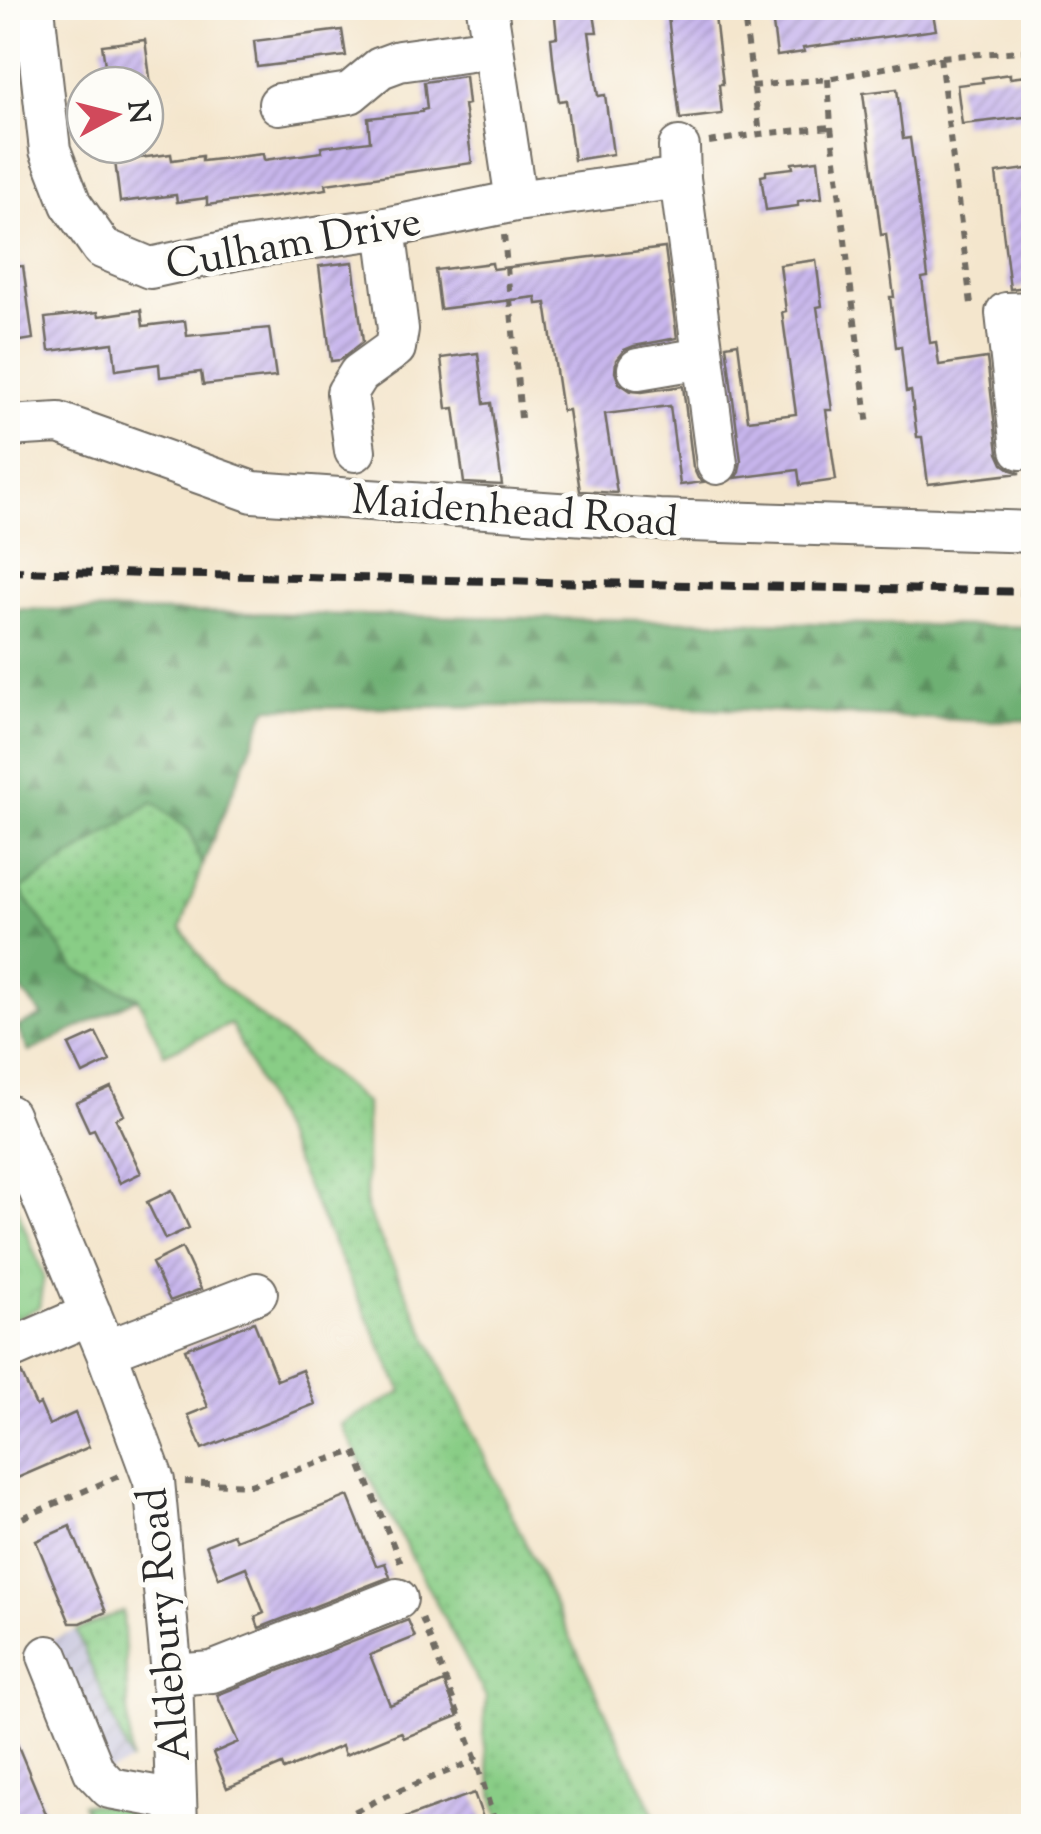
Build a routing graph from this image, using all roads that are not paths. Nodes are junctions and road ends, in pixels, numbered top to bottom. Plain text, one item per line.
1 (34, 8) edge
2 (488, 8) edge
3 (492, 48) junction
4 (279, 104) dead end
5 (508, 202) junction
6 (385, 228) junction
7 (1020, 312) edge
8 (704, 358) junction
9 (638, 369) dead end
10 (8, 426) edge
11 (1021, 449) dead end
12 (355, 450) dead end
13 (717, 464) dead end
14 (1034, 532) edge
15 (8, 1115) edge
16 (257, 1292) dead end
17 (91, 1314) junction
18 (8, 1350) edge
19 (106, 1351) junction
20 (406, 1593) road end
21 (48, 1656) dead end
22 (172, 1675) junction
23 (176, 1813) edge

1 - 6 street, Culham Drive
2 - 3 street
3 - 4 street
3 - 5 street
5 - 6 street, Culham Drive
5 - 8 street, Culham Drive
6 - 12 street
7 - 11 street
8 - 9 street
8 - 13 street
10 - 14 street, Maidenhead Road
15 - 17 street, Aldebury Road
16 - 19 street
17 - 18 street
17 - 19 street, Aldebury Road
19 - 22 street, Aldebury Road
20 - 22 street
21 - 23 street
22 - 23 street, Aldebury Road

